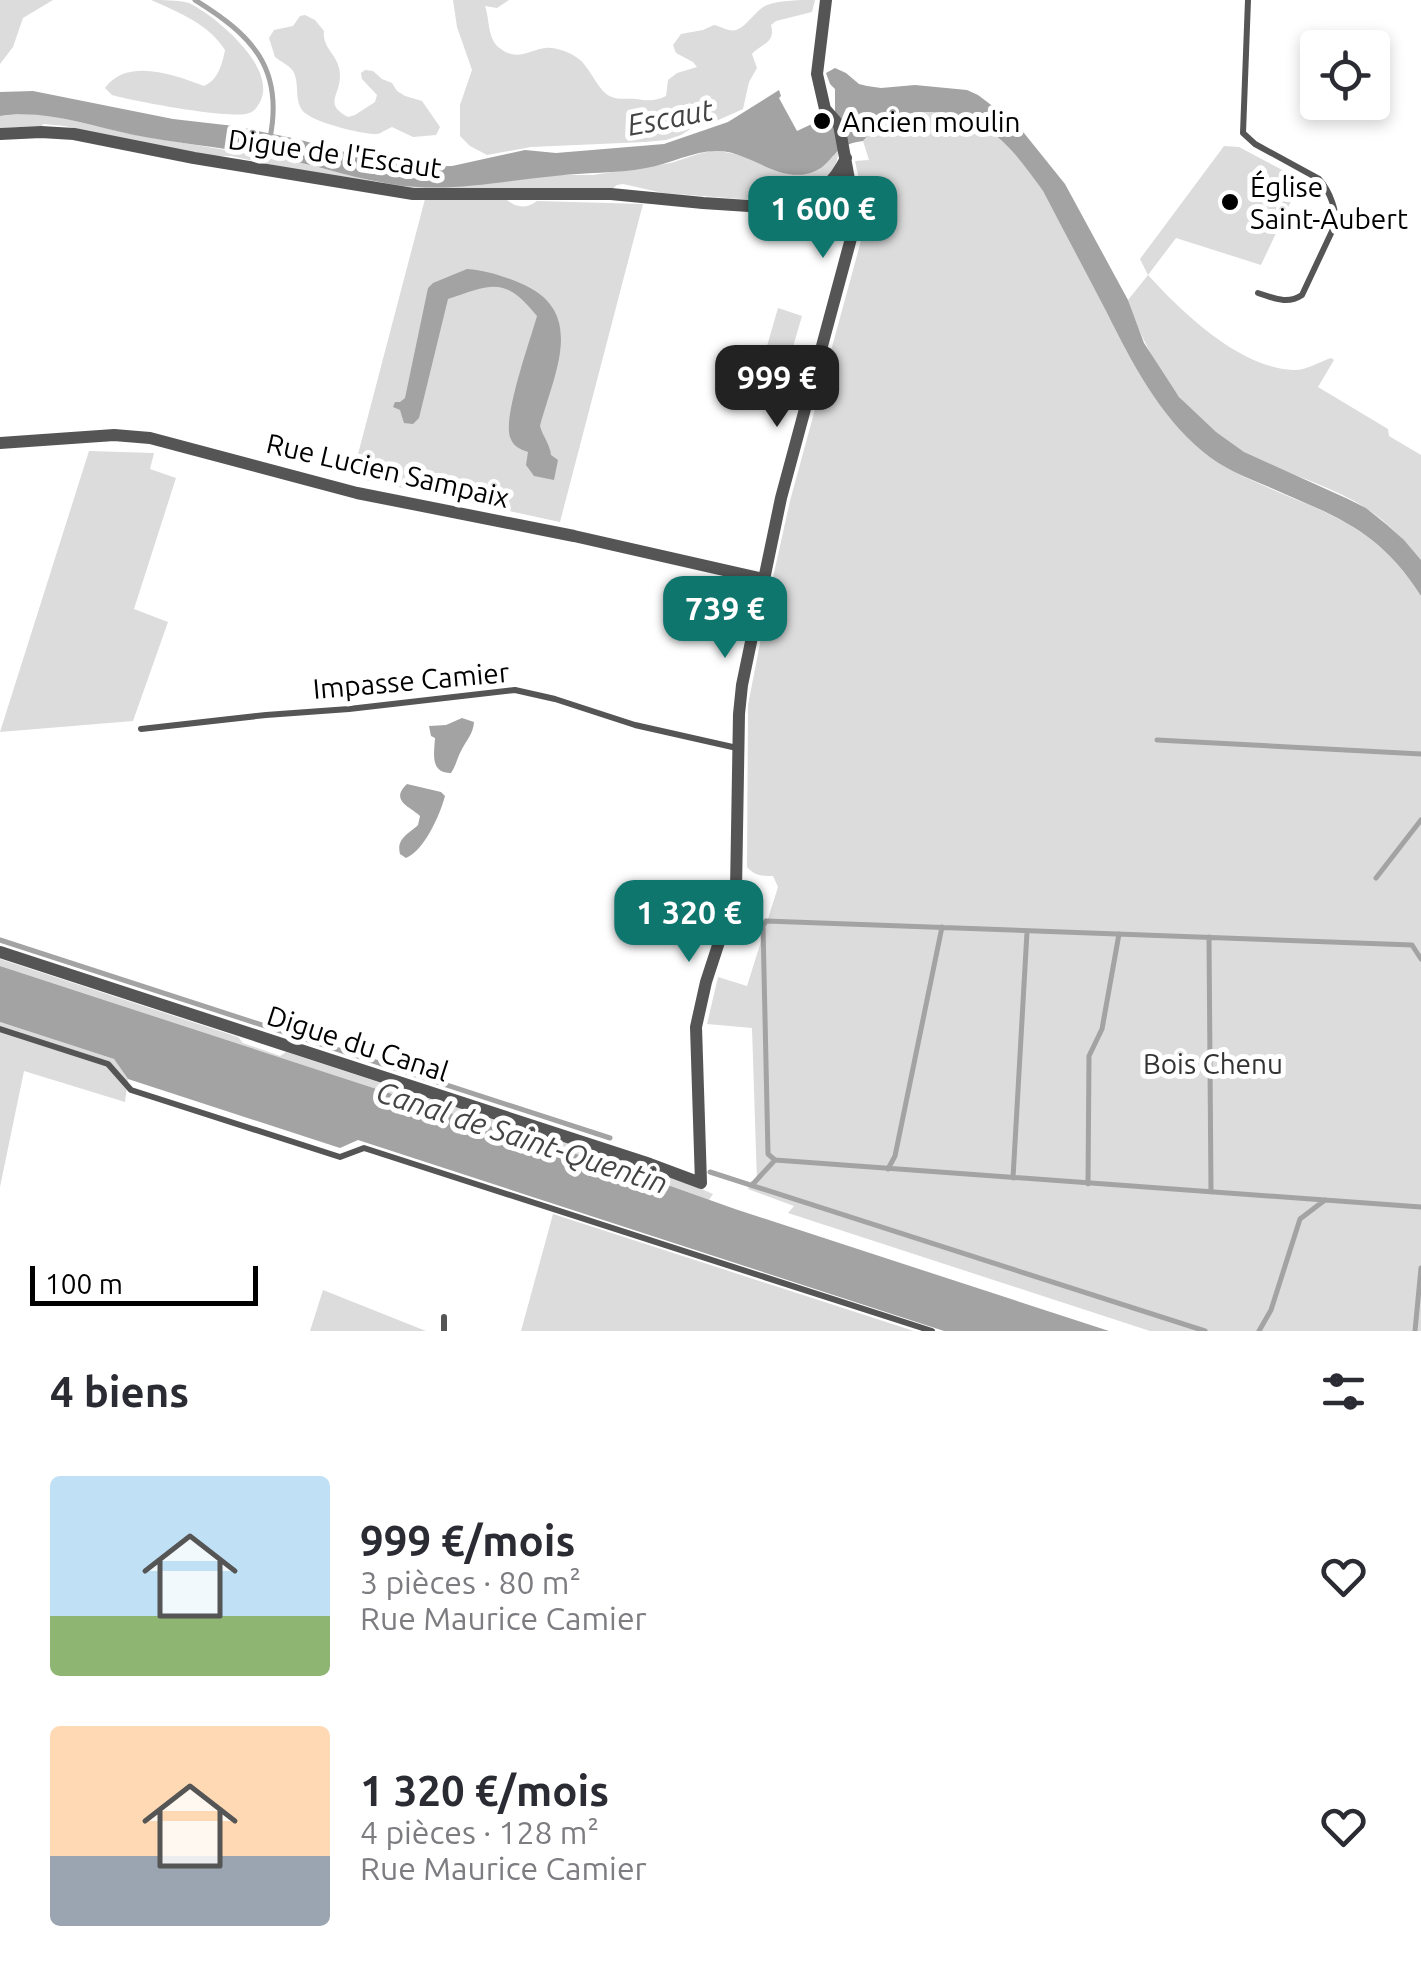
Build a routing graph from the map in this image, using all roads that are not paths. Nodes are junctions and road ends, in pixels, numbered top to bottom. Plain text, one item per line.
1 (826, 0) edge
2 (1248, 0) edge
3 (0, 134) edge
4 (845, 153) junction
5 (785, 208) junction
6 (854, 213) junction
7 (1258, 293) dead end
8 (0, 443) edge
9 (763, 578) junction
10 (141, 729) dead end
11 (738, 748) junction
12 (0, 952) edge
13 (0, 1029) edge
14 (444, 1317) dead end
15 (444, 1331) edge
16 (932, 1331) edge

1 - 4 street
2 - 7 lane
3 - 5 street, Digue de l'Escaut
4 - 5 street
4 - 6 street
5 - 6 street, Digue de l'Escaut
6 - 9 street
8 - 9 street, Rue Lucien Sampaix
9 - 11 street
10 - 11 lane, Impasse Camier
11 - 12 street, Digue du Canal
13 - 16 lane
14 - 15 lane

